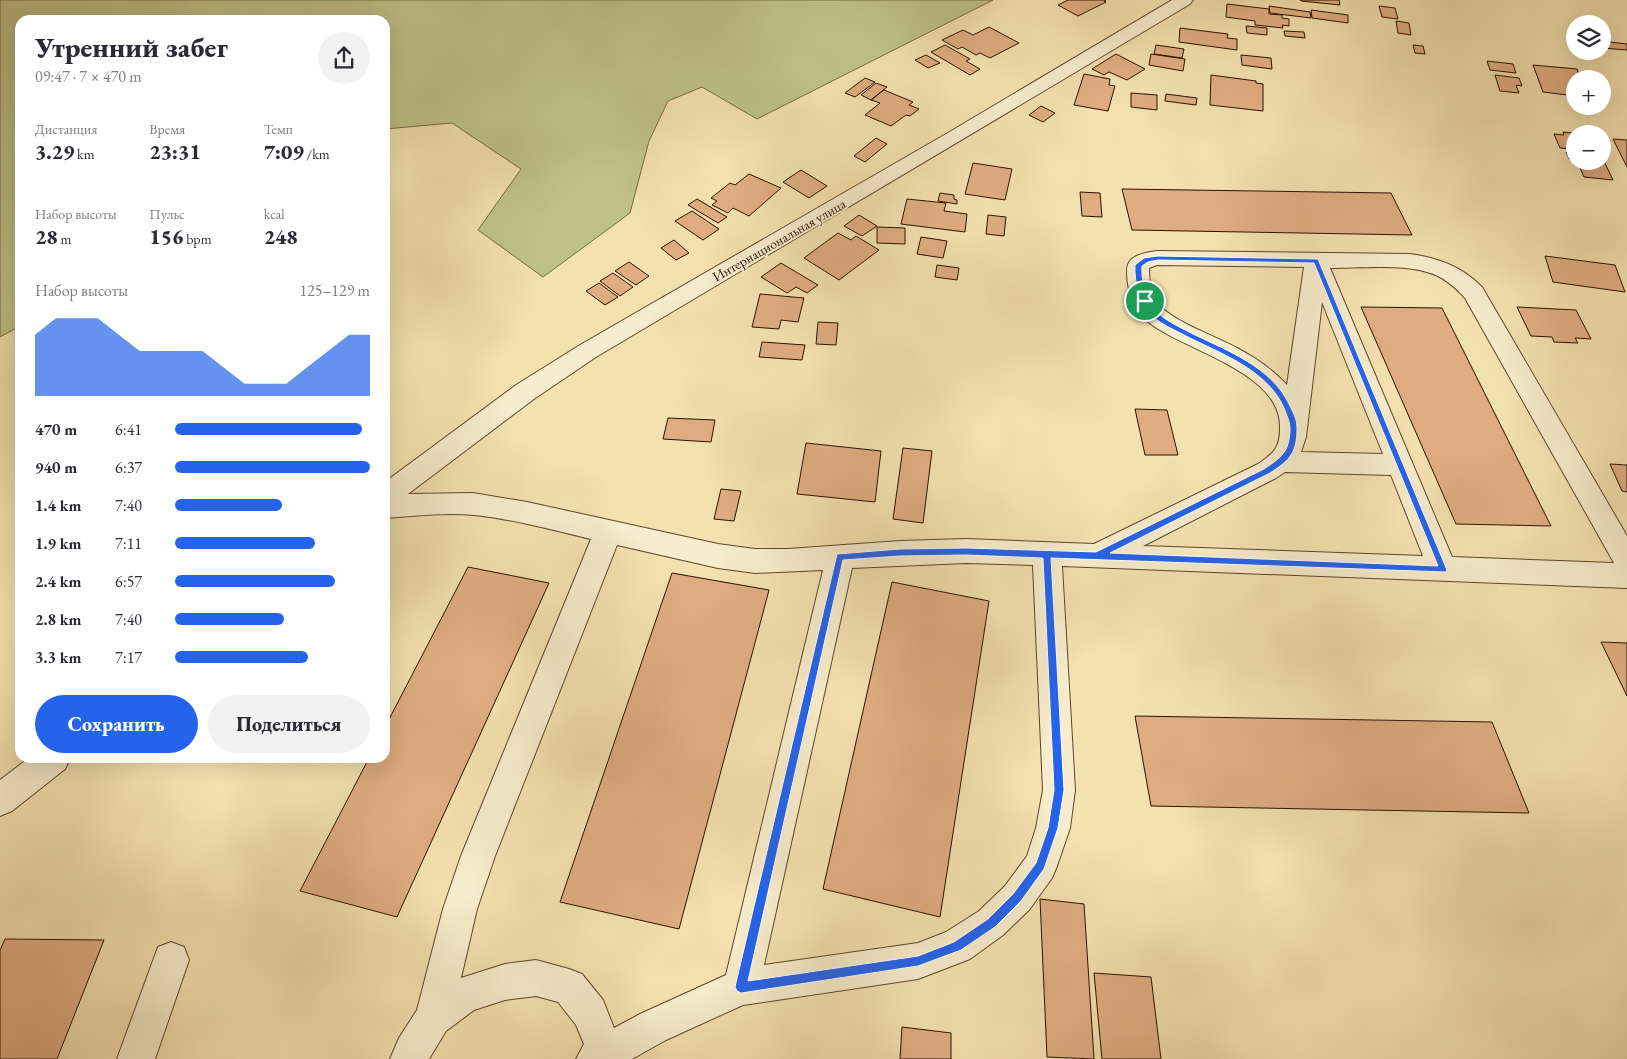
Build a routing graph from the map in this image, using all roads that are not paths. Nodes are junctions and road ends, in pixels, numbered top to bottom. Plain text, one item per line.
1 (1184, 0) edge
2 (1316, 260) junction
3 (1294, 422) junction
4 (1281, 462) junction
5 (1400, 465) junction
6 (390, 493) edge
7 (390, 507) edge
8 (608, 532) junction
9 (1047, 554) junction
10 (1097, 556) junction
11 (840, 557) junction
12 (1627, 561) edge
13 (1443, 570) junction
14 (1627, 576) edge
15 (48, 763) edge
16 (0, 800) edge
17 (171, 960) dead end
18 (741, 987) junction
19 (433, 1018) junction
20 (601, 1056) edge
21 (136, 1059) edge
22 (409, 1059) edge

1 - 6 street, Интернациональная улица
2 - 3 street
2 - 3 street
2 - 5 street
2 - 12 street
3 - 4 street
4 - 5 street
4 - 10 street
5 - 13 street
7 - 8 street
8 - 11 street
8 - 19 street
9 - 10 street
9 - 11 street
9 - 18 street
10 - 13 street
11 - 18 street
13 - 14 street
15 - 16 street
17 - 21 street
18 - 20 street
19 - 20 street
19 - 22 street

